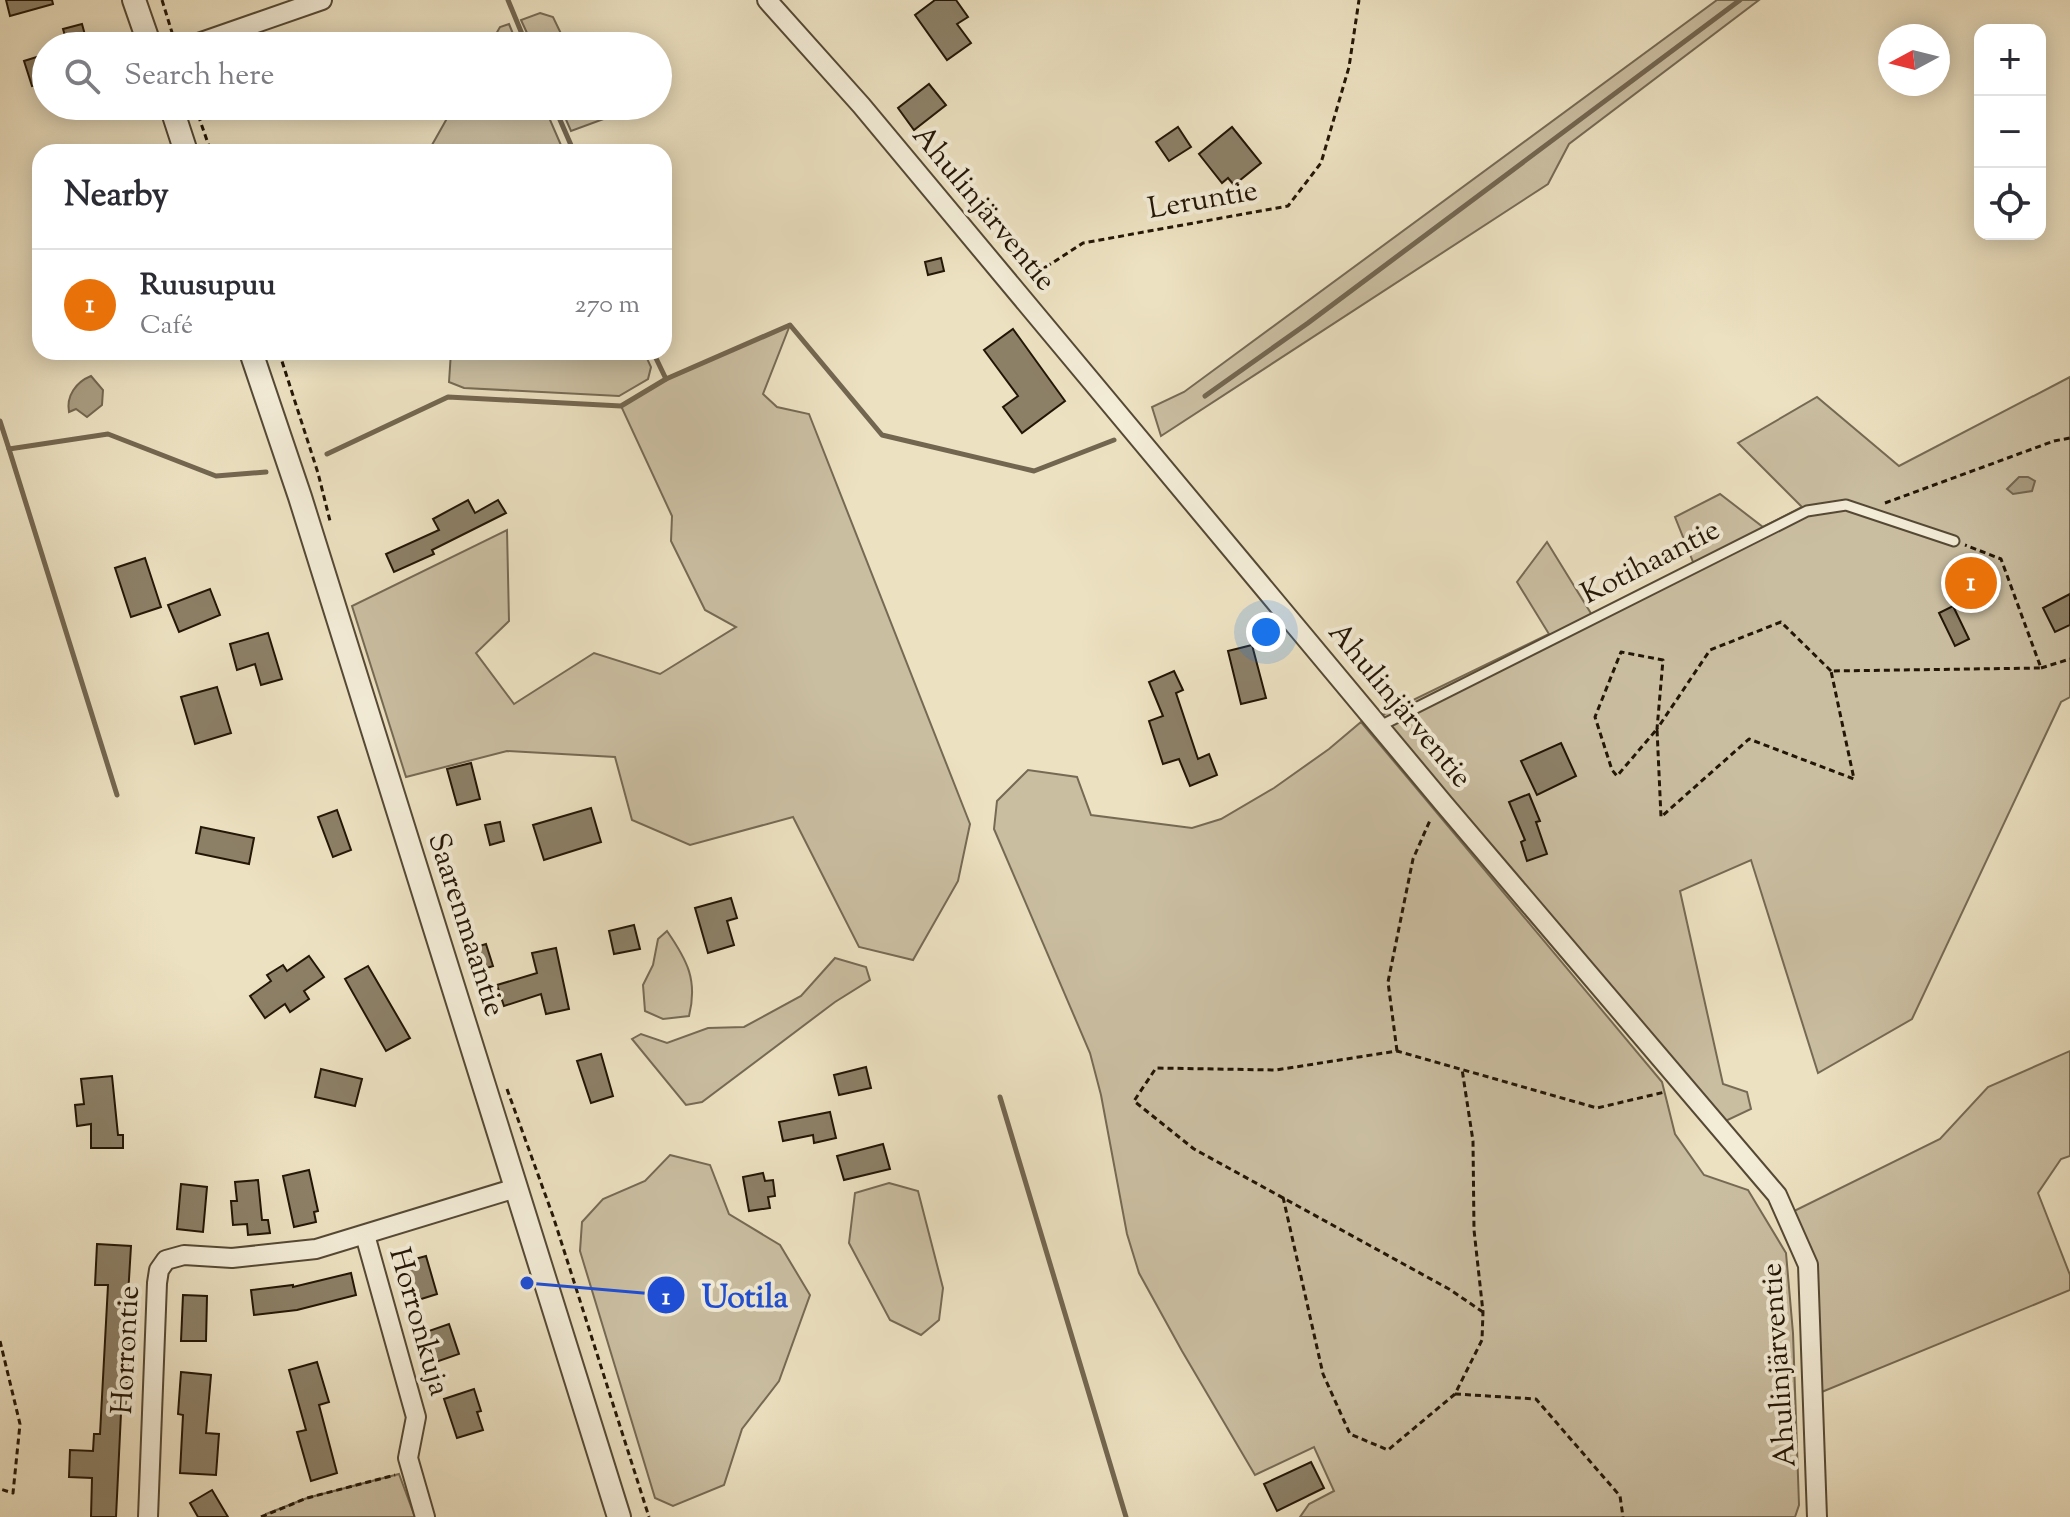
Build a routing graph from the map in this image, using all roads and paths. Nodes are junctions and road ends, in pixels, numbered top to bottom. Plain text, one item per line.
1 (134, 0) edge
2 (162, 0) edge
3 (322, 0) edge
4 (767, 0) edge
5 (1359, 0) edge
6 (145, 32) edge
7 (172, 32) edge
8 (230, 32) edge
9 (176, 120) edge
10 (200, 120) edge
11 (183, 144) edge
12 (208, 144) edge
13 (1013, 288) junction
14 (254, 360) edge
15 (282, 360) edge
16 (2070, 438) edge
17 (326, 502) dead end
18 (1865, 511) junction
19 (1954, 541) joint
20 (2070, 659) edge
21 (2041, 668) junction
22 (1831, 671) junction
23 (1380, 726) junction
24 (1657, 729) junction
25 (1444, 804) junction
26 (1397, 1051) junction
27 (1462, 1069) junction
28 (1685, 1088) junction
29 (516, 1188) junction
30 (1282, 1196) junction
31 (365, 1235) junction
32 (1483, 1312) junction
33 (0, 1341) edge
34 (1455, 1394) junction
35 (411, 1474) junction
36 (0, 1489) edge
37 (148, 1517) edge
38 (261, 1517) edge
39 (425, 1517) edge
40 (619, 1517) edge
41 (1623, 1517) edge
42 (1817, 1517) edge

1 - 6 street
2 - 7 path
3 - 8 street
4 - 13 street, Ahulinjärventie
5 - 13 path, Leruntie
9 - 11 street
10 - 12 path
13 - 23 street, Ahulinjärventie
14 - 29 street, Saarenmaantie
15 - 17 path
16 - 18 path
18 - 19 lane, Kotihaantie
18 - 23 lane, Kotihaantie
19 - 21 path
20 - 21 path
21 - 22 path
22 - 24 path
22 - 24 path
23 - 25 street, Ahulinjärventie
24 - 24 path
25 - 26 path
25 - 28 street, Ahulinjärventie
26 - 27 path
26 - 30 path
27 - 28 path
27 - 32 path
28 - 42 street, Ahulinjärventie
29 - 31 street, Horrontie
29 - 40 street, Saarenmaantie
30 - 32 path
30 - 34 path
31 - 35 street, Horronkuja
31 - 37 street, Horrontie
32 - 34 path
33 - 36 path
34 - 41 path
35 - 38 path
35 - 39 street, Horronkuja

